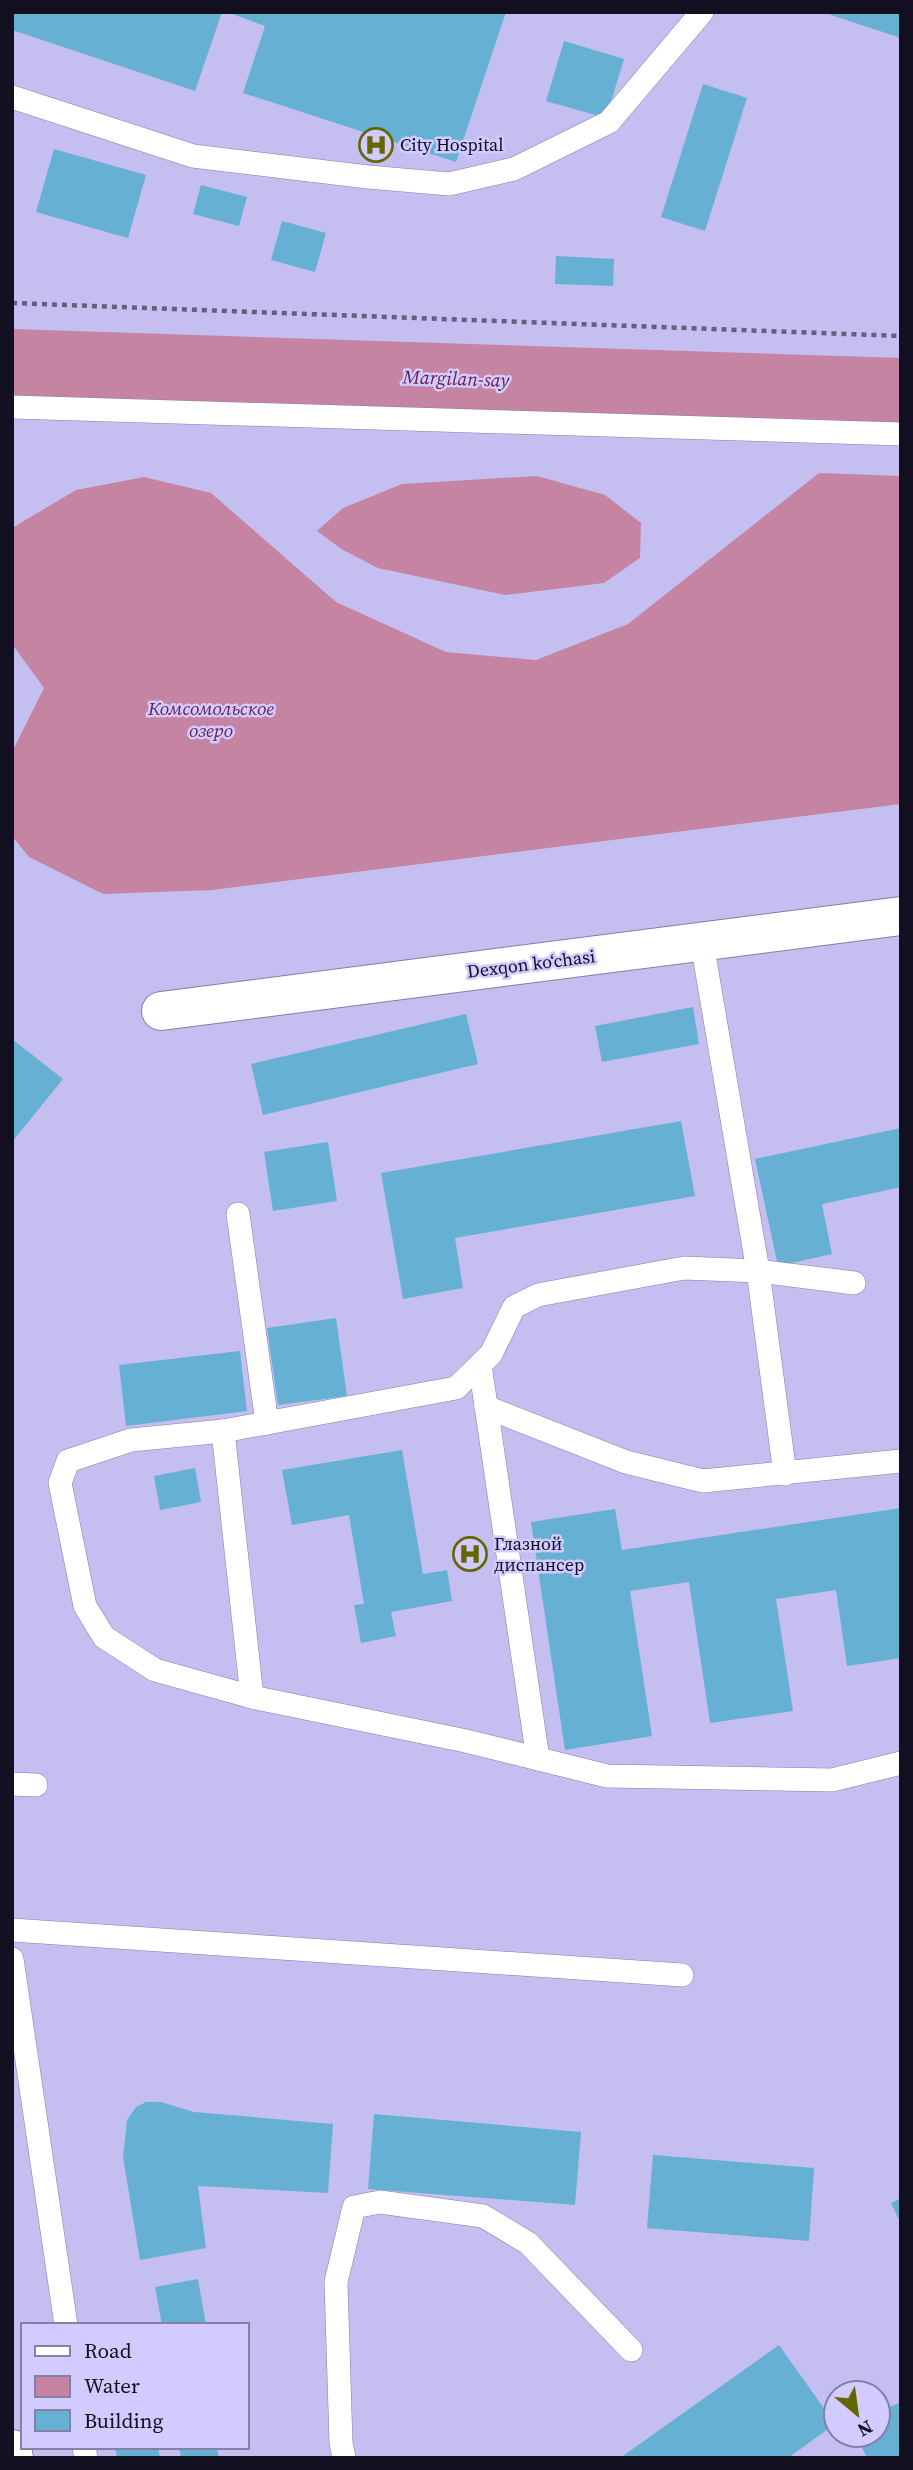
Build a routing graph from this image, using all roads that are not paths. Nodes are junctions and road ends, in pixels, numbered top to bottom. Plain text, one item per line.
1 (702, 12) edge
2 (12, 97) edge
3 (12, 407) edge
4 (901, 434) edge
5 (901, 916) edge
6 (702, 943) junction
7 (161, 1011) dead end
8 (238, 1214) dead end
9 (758, 1271) junction
10 (854, 1283) dead end
11 (480, 1365) junction
12 (486, 1407) junction
13 (268, 1423) junction
14 (223, 1431) junction
15 (901, 1461) edge
16 (785, 1474) junction
17 (252, 1697) junction
18 (538, 1759) junction
19 (901, 1763) edge
20 (12, 1784) edge
21 (36, 1785) dead end
22 (12, 1930) edge
23 (12, 1959) edge
24 (682, 1975) dead end
25 (66, 2323) edge
26 (631, 2350) dead end
27 (12, 2449) edge
28 (14, 2458) edge
29 (344, 2458) edge

1 - 2 lane
3 - 4 lane
5 - 6 street, Dexqon koʻchasi
6 - 7 street, Dexqon koʻchasi
6 - 9 lane
8 - 13 lane
9 - 10 lane
9 - 11 lane
9 - 16 lane
11 - 12 lane
11 - 13 lane
12 - 16 lane
12 - 18 lane
13 - 14 lane
14 - 17 lane
14 - 17 lane
15 - 16 lane
17 - 18 lane
18 - 19 lane
20 - 21 lane
22 - 24 lane
23 - 25 lane
26 - 29 lane
27 - 28 street

